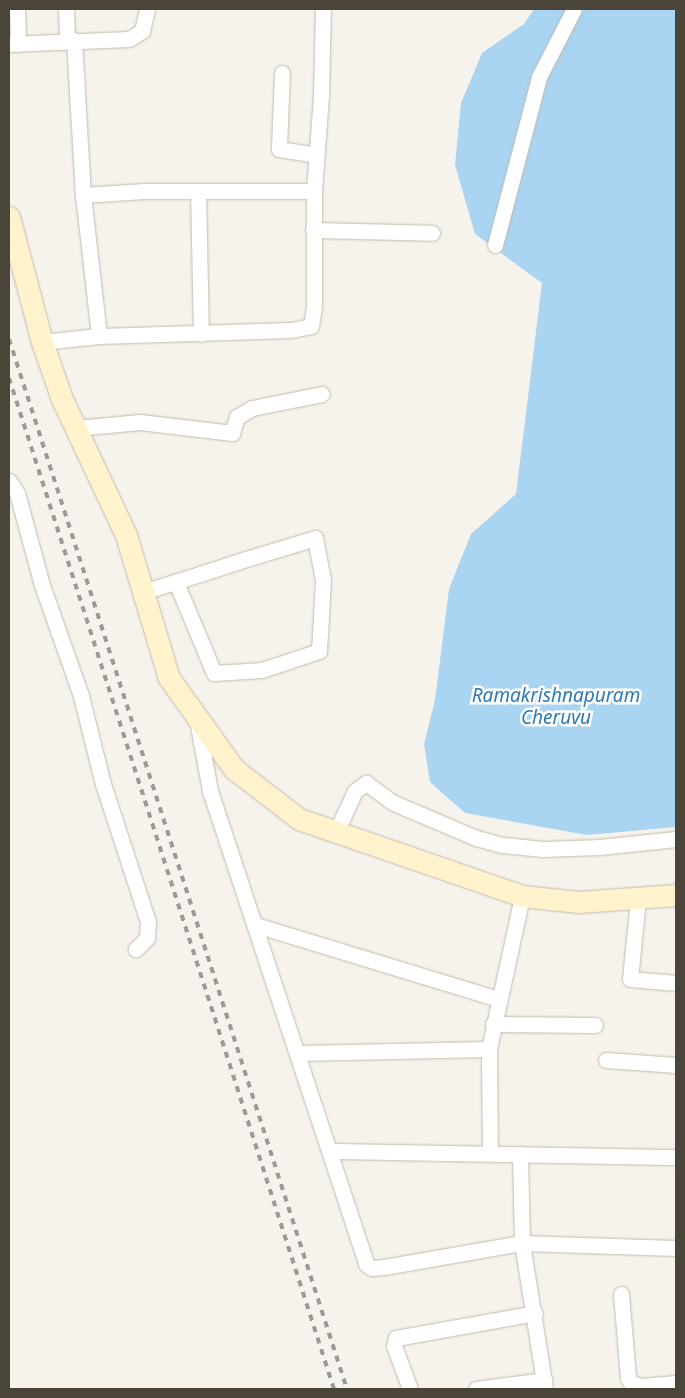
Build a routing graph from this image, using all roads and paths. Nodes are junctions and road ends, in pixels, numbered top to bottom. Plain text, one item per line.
1 (17, 9) edge
2 (66, 9) edge
3 (146, 9) edge
4 (323, 9) edge
5 (574, 9) edge
6 (71, 40) junction
7 (14, 44) edge
8 (282, 73) dead end
9 (317, 155) junction
10 (198, 191) junction
11 (314, 191) junction
12 (83, 195) junction
13 (9, 218) edge
14 (313, 230) junction
15 (432, 233) dead end
16 (496, 244) dead end
17 (201, 334) junction
18 (99, 336) junction
19 (42, 342) junction
20 (322, 394) dead end
21 (76, 428) junction
22 (9, 481) edge
23 (176, 582) junction
24 (144, 592) junction
25 (197, 720) junction
26 (336, 832) junction
27 (676, 839) edge
28 (676, 895) edge
29 (522, 896) junction
30 (638, 899) junction
31 (256, 925) junction
32 (136, 949) dead end
33 (676, 983) edge
34 (498, 999) junction
35 (493, 1024) junction
36 (594, 1025) dead end
37 (489, 1049) junction
38 (298, 1053) junction
39 (606, 1060) dead end
40 (676, 1065) edge
41 (330, 1150) junction
42 (490, 1152) junction
43 (520, 1154) junction
44 (676, 1158) edge
45 (522, 1243) junction
46 (676, 1248) edge
47 (621, 1294) dead end
48 (535, 1313) junction
49 (676, 1383) edge
50 (544, 1384) edge
51 (410, 1389) edge
52 (476, 1389) edge

1 - 7 street
2 - 6 street
3 - 6 street
4 - 9 street
5 - 16 street
6 - 7 street
6 - 12 street
8 - 9 street
9 - 11 street
10 - 11 street
10 - 12 street
10 - 17 street
11 - 14 street
12 - 18 street
13 - 19 street
14 - 15 street
14 - 17 street
17 - 18 street
18 - 19 street
19 - 21 street
20 - 21 street
21 - 24 street
22 - 32 street
23 - 23 street
23 - 24 street
24 - 25 street
25 - 26 street
25 - 31 street
26 - 27 street
26 - 29 street
28 - 30 street
29 - 30 street
29 - 34 street
30 - 33 street
31 - 34 street
31 - 38 street
34 - 35 street
35 - 36 street
35 - 37 street
37 - 38 street
37 - 42 street
38 - 41 street
39 - 40 street
41 - 42 street
41 - 45 street
42 - 43 street
43 - 44 street
43 - 45 street
45 - 46 street
45 - 48 street
47 - 49 street
48 - 50 street
48 - 51 street
50 - 52 street

